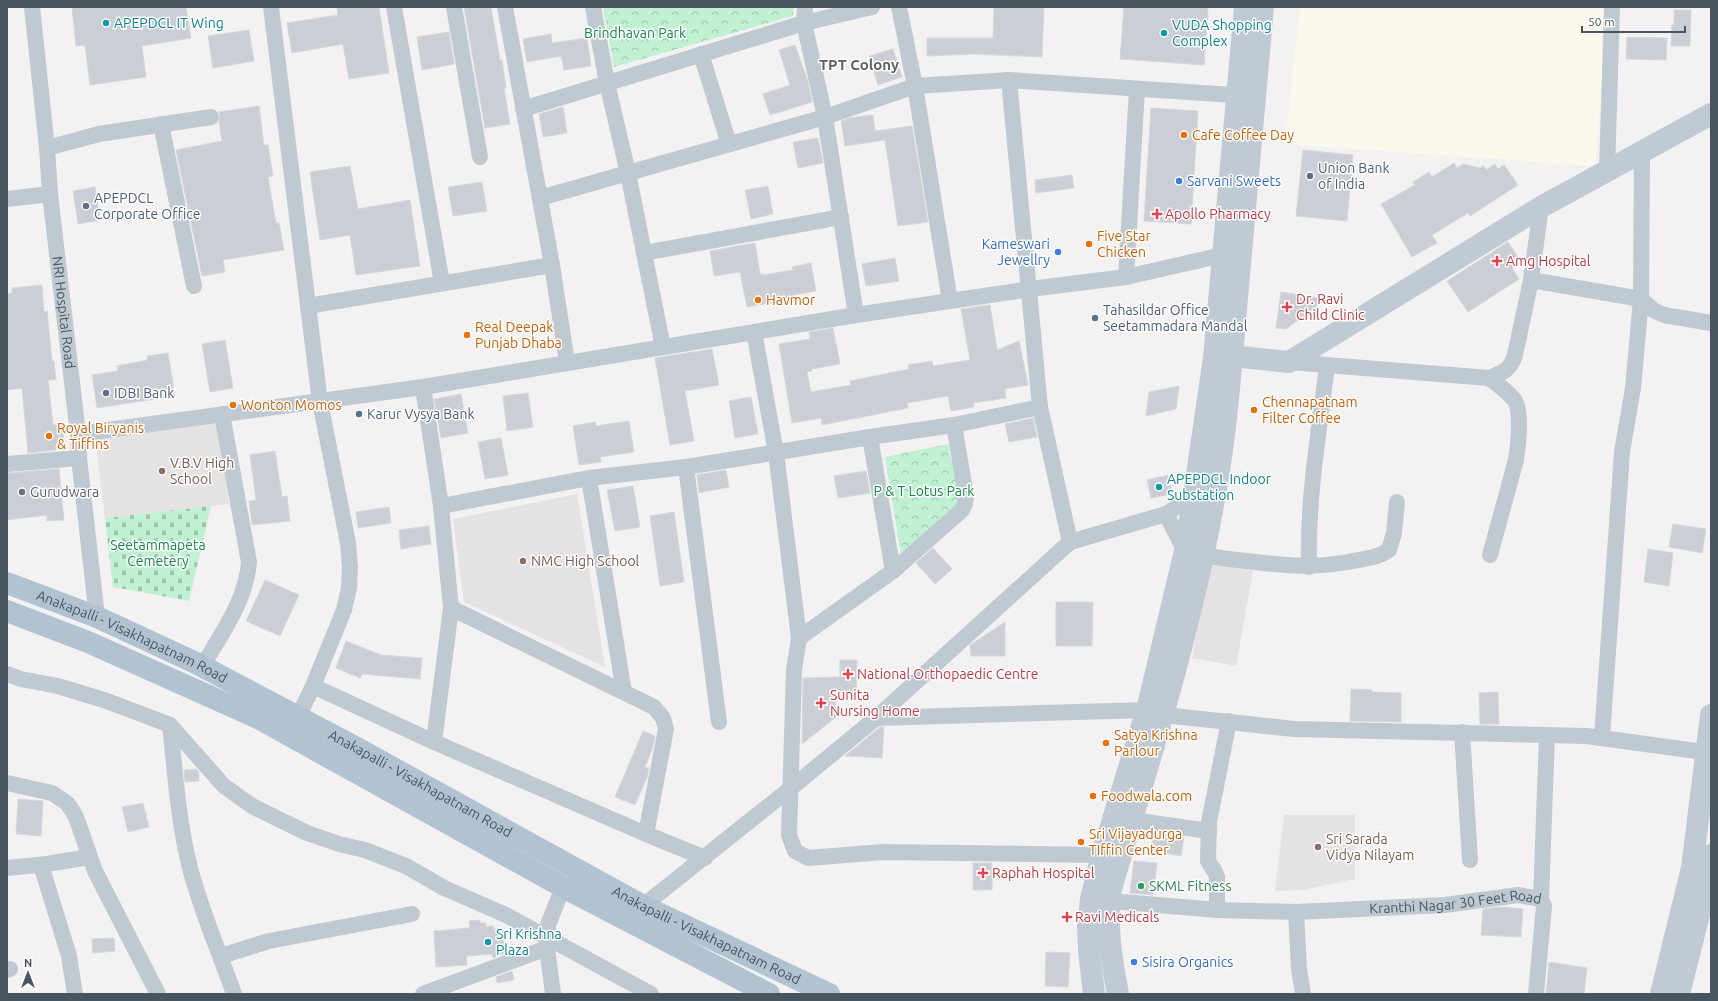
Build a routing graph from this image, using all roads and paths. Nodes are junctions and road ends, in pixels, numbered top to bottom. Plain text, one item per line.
1 (32, 7) edge
2 (271, 7) edge
3 (394, 7) edge
4 (454, 7) edge
5 (505, 7) edge
6 (593, 7) edge
7 (872, 7) edge
8 (899, 7) edge
9 (1245, 7) edge
10 (1263, 7) edge
11 (1612, 7) edge
12 (805, 15) edge
13 (701, 54) junction
14 (1009, 80) junction
15 (607, 83) junction
16 (915, 86) junction
17 (1137, 89) junction
18 (1247, 96) junction
19 (523, 109) junction
20 (1711, 114) edge
21 (210, 117) dead end
22 (826, 117) junction
23 (161, 124) junction
24 (729, 144) junction
25 (47, 148) junction
26 (1642, 152) junction
27 (480, 157) dead end
28 (1607, 170) junction
29 (628, 173) junction
30 (50, 194) junction
31 (540, 198) junction
32 (7, 199) edge
33 (1541, 207) junction
34 (841, 217) junction
35 (644, 253) junction
36 (1232, 255) junction
37 (552, 265) junction
38 (1126, 277) junction
39 (1531, 280) junction
40 (442, 283) junction
41 (194, 286) dead end
42 (1030, 289) junction
43 (1641, 299) junction
44 (950, 301) junction
45 (308, 306) junction
46 (856, 315) junction
47 (1711, 323) edge
48 (754, 332) junction
49 (663, 347) junction
50 (1231, 356) junction
51 (567, 362) junction
52 (1289, 362) junction
53 (1327, 366) junction
54 (1489, 378) junction
55 (423, 387) junction
56 (320, 402) junction
57 (1040, 407) junction
58 (222, 414) junction
59 (954, 425) junction
60 (78, 434) junction
61 (870, 436) junction
62 (776, 452) junction
63 (80, 458) junction
64 (7, 464) edge
65 (686, 467) junction
66 (589, 478) junction
67 (1194, 495) junction
68 (1397, 502) dead end
69 (441, 506) junction
70 (1166, 514) junction
71 (1070, 542) junction
72 (1194, 553) junction
73 (1490, 555) dead end
74 (1309, 567) junction
75 (893, 571) junction
76 (7, 583) edge
77 (451, 608) junction
78 (7, 611) edge
79 (97, 617) junction
80 (799, 638) junction
81 (202, 667) junction
82 (7, 674) edge
83 (313, 686) junction
84 (624, 692) junction
85 (1155, 712) junction
86 (1711, 715) edge
87 (298, 717) junction
88 (876, 718) junction
89 (1229, 721) junction
90 (719, 722) dead end
91 (170, 725) junction
92 (1462, 732) junction
93 (1547, 735) junction
94 (1602, 738) junction
95 (434, 742) junction
96 (1709, 753) edge
97 (7, 783) edge
98 (791, 788) junction
99 (1132, 820) junction
100 (1209, 831) junction
101 (646, 834) junction
102 (1102, 855) junction
103 (1711, 855) edge
104 (89, 857) junction
105 (704, 858) junction
106 (1470, 860) dead end
107 (41, 865) junction
108 (7, 868) edge
109 (563, 887) junction
110 (1542, 899) junction
111 (1100, 900) junction
112 (643, 906) junction
113 (1217, 910) junction
114 (1296, 912) junction
115 (412, 914) dead end
116 (547, 944) junction
117 (221, 956) junction
118 (646, 993) edge
119 (75, 994) edge
120 (158, 994) edge
121 (234, 994) edge
122 (423, 994) edge
123 (553, 994) edge
124 (769, 994) edge
125 (829, 994) edge
126 (1094, 994) edge
127 (1118, 994) edge
128 (1303, 994) edge
129 (1536, 994) edge
130 (1662, 994) edge
131 (1679, 994) edge

1 - 25 street, NRI Hospital Road
2 - 45 street
3 - 40 street
4 - 27 street
5 - 19 street
6 - 15 street
7 - 12 street
8 - 16 street
9 - 18 main road
10 - 18 main road
11 - 28 street
12 - 13 street
12 - 22 street
13 - 15 street
13 - 24 street
14 - 16 street
14 - 17 street
14 - 42 street
15 - 19 street
15 - 29 street
16 - 22 street
16 - 44 street
17 - 18 street
17 - 38 street
18 - 36 main road
19 - 31 street
20 - 26 main road
21 - 23 street
22 - 24 street
22 - 34 street
23 - 25 street
23 - 41 street
24 - 29 street
25 - 30 street, NRI Hospital Road
26 - 28 main road
26 - 43 street
28 - 33 main road
29 - 31 street
29 - 35 street
30 - 32 street
30 - 60 street, NRI Hospital Road
31 - 37 street
33 - 39 street
33 - 52 main road
34 - 35 street
34 - 46 street
35 - 49 street
36 - 38 street
36 - 50 main road
36 - 67 main road
37 - 40 street
37 - 51 street
38 - 42 street
39 - 43 street
39 - 54 street
40 - 45 street
42 - 44 street
42 - 57 street
43 - 47 street
43 - 94 street
44 - 46 street
45 - 56 street
46 - 48 street
48 - 49 street
48 - 62 street
49 - 51 street
50 - 52 main road
50 - 72 main road
51 - 55 street
52 - 53 street
53 - 54 street
53 - 74 street
54 - 73 street
55 - 56 street
55 - 69 street
56 - 58 street
56 - 83 street
57 - 59 street
57 - 71 street
58 - 60 street
58 - 81 street
59 - 61 street
59 - 75 street
60 - 63 street, NRI Hospital Road
61 - 62 street
61 - 75 street
62 - 65 street
62 - 80 street
63 - 64 street
63 - 79 street, NRI Hospital Road
65 - 66 street
65 - 90 street
66 - 69 street
66 - 84 street
67 - 70 street
67 - 72 main road
68 - 74 street
69 - 77 street
70 - 71 street
70 - 72 street
71 - 88 street
72 - 74 street
72 - 85 main road
75 - 80 street
76 - 79 main road, Anakapalli - Visakhapatnam Road
77 - 84 street
77 - 95 street
78 - 109 main road, Anakapalli - Visakhapatnam Road
79 - 81 main road, Anakapalli - Visakhapatnam Road
80 - 98 street
81 - 87 main road, Anakapalli - Visakhapatnam Road
82 - 91 street
83 - 87 street
83 - 95 street
84 - 101 street
85 - 88 street
85 - 89 street
85 - 99 main road
85 - 102 main road
86 - 96 main road
87 - 112 main road, Anakapalli - Visakhapatnam Road
88 - 98 street
89 - 92 street
89 - 100 street
91 - 116 street
91 - 117 street
92 - 93 street
92 - 106 street
93 - 94 street
93 - 110 street
94 - 96 street
95 - 101 street
96 - 130 main road
97 - 104 street
98 - 102 street
98 - 105 street
99 - 100 street
99 - 111 main road
100 - 113 street
101 - 105 street
102 - 111 main road
103 - 131 main road
104 - 107 street
104 - 120 street
105 - 112 street
107 - 108 street
107 - 119 street
109 - 116 street
109 - 124 main road, Anakapalli - Visakhapatnam Road
110 - 114 street, Kranthi Nagar 30 Feet Road
110 - 129 street, Kranthi Nagar 30 Feet Road
111 - 113 street, Kranthi Nagar 30 Feet Road
111 - 126 main road
111 - 127 main road
112 - 125 main road, Anakapalli - Visakhapatnam Road
113 - 114 street, Kranthi Nagar 30 Feet Road
114 - 128 street
115 - 117 street
116 - 118 street
116 - 122 street
116 - 123 street
117 - 121 street

